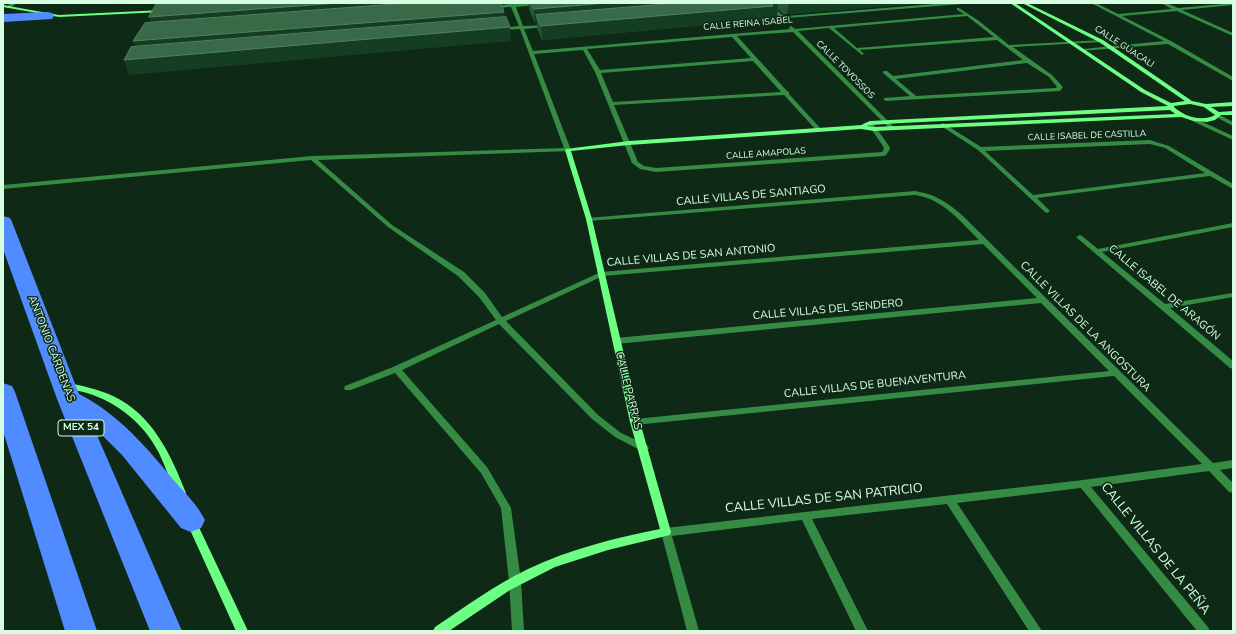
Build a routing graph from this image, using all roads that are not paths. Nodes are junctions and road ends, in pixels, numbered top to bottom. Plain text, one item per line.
1 (14, 3) edge
2 (548, 3) edge
3 (962, 3) edge
4 (1012, 3) edge
5 (1024, 3) edge
6 (1093, 3) edge
7 (1164, 3) edge
8 (512, 4) edge
9 (768, 4) edge
10 (1230, 4) edge
11 (777, 5) edge
12 (3, 6) edge
13 (762, 7) edge
14 (489, 8) edge
15 (1034, 8) junction
16 (959, 9) dead end
17 (1021, 9) junction
18 (1177, 9) junction
19 (157, 11) junction
20 (165, 11) edge
21 (6, 13) edge
22 (968, 15) junction
23 (1119, 15) junction
24 (48, 16) joint
25 (153, 17) edge
26 (552, 25) edge
27 (788, 25) dead end
28 (830, 27) junction
29 (520, 28) junction
30 (793, 29) junction
31 (497, 30) edge
32 (733, 35) junction
33 (1233, 35) edge
34 (999, 38) junction
35 (1101, 41) junction
36 (1071, 42) junction
37 (1169, 42) junction
38 (1010, 46) junction
39 (584, 48) junction
40 (1113, 48) junction
41 (856, 49) junction
42 (1084, 50) junction
43 (530, 53) junction
44 (862, 54) dead end
45 (755, 59) junction
46 (1027, 61) junction
47 (1220, 71) junction
48 (1233, 71) edge
49 (598, 72) junction
50 (885, 72) dead end
51 (892, 78) junction
52 (1233, 79) edge
53 (786, 93) junction
54 (914, 97) junction
55 (886, 99) dead end
56 (1190, 102) junction
57 (612, 104) junction
58 (1233, 104) edge
59 (1171, 106) junction
60 (1206, 106) junction
61 (1233, 113) edge
62 (1181, 115) junction
63 (1218, 115) junction
64 (1190, 118) junction
65 (885, 122) junction
66 (1233, 124) edge
67 (943, 125) junction
68 (872, 126) junction
69 (891, 127) junction
70 (819, 130) junction
71 (1233, 138) edge
72 (628, 143) junction
73 (980, 149) junction
74 (568, 150) junction
75 (312, 158) junction
76 (1211, 174) junction
77 (3, 187) edge
78 (1233, 188) edge
79 (915, 193) joint
80 (1031, 197) junction
81 (1047, 212) dead end
82 (589, 219) junction
83 (3, 222) edge
84 (1233, 225) edge
85 (1080, 237) dead end
86 (985, 242) junction
87 (1098, 251) junction
88 (601, 274) junction
89 (1233, 295) edge
90 (1043, 300) junction
91 (1164, 307) junction
92 (501, 321) junction
93 (616, 341) junction
94 (1233, 366) edge
95 (396, 369) junction
96 (1117, 373) junction
97 (348, 388) dead end
98 (3, 392) edge
99 (66, 392) junction
100 (635, 422) junction
101 (644, 448) junction
102 (1233, 464) edge
103 (1211, 468) junction
104 (1084, 484) junction
105 (1233, 489) edge
106 (950, 500) junction
107 (804, 515) junction
108 (191, 520) joint
109 (666, 532) junction
110 (516, 581) junction
111 (81, 631) edge
112 (166, 631) edge
113 (242, 631) edge
114 (439, 631) edge
115 (518, 631) edge
116 (693, 631) edge
117 (862, 631) edge
118 (1036, 631) edge
119 (1204, 631) edge

1 - 21 street
2 - 8 street
3 - 9 street
4 - 17 street
5 - 15 street, CALLE GUACALI
6 - 23 street
7 - 18 street
8 - 14 street
8 - 29 street
9 - 11 street
9 - 13 street
10 - 18 street
12 - 21 street
15 - 17 street
15 - 35 street, CALLE GUACALI
16 - 22 street
17 - 36 street
18 - 23 street
18 - 33 street
19 - 20 street
19 - 24 street
19 - 25 street
21 - 24 highway
22 - 28 street, CALLE REINA ISABEL
22 - 34 street
23 - 37 street
26 - 29 street
27 - 30 street, CALLE TOVOSSOS
28 - 30 street, CALLE REINA ISABEL
28 - 41 street
29 - 31 street
29 - 43 street
30 - 32 street, CALLE REINA ISABEL
30 - 65 street, CALLE TOVOSSOS
32 - 39 street, CALLE REINA ISABEL
32 - 45 street
34 - 38 street
34 - 41 street
35 - 36 street
35 - 40 street, CALLE GUACALI
36 - 38 street
36 - 42 street
37 - 40 street
37 - 47 street
38 - 46 street
39 - 43 street, CALLE REINA ISABEL
39 - 49 street
40 - 42 street
40 - 56 street, CALLE GUACALI
41 - 44 street
42 - 59 street
43 - 74 street
45 - 49 street
45 - 53 street
46 - 51 street
46 - 54 street
47 - 48 street
47 - 52 street
49 - 57 street
50 - 51 street
51 - 54 street
53 - 57 street
53 - 70 street
54 - 55 street
56 - 59 street
56 - 60 street
57 - 72 street
58 - 60 street
59 - 62 street
59 - 65 street
60 - 63 street
61 - 63 street
62 - 64 street
62 - 67 street
63 - 64 street
63 - 66 street
64 - 71 street
65 - 68 street
65 - 69 street, CALLE TOVOSSOS
67 - 69 street
67 - 73 street
68 - 69 street
68 - 70 street
68 - 72 street, CALLE AMAPOLAS
70 - 72 street
72 - 74 street
73 - 76 street, CALLE ISABEL DE CASTILLA
73 - 80 street
74 - 75 street
74 - 82 street, CALLE PARRAS
75 - 77 street
75 - 92 street
76 - 78 street, CALLE ISABEL DE CASTILLA
76 - 80 street
79 - 82 street, CALLE VILLAS DE SANTIAGO
79 - 86 street, CALLE VILLAS DE LA ANGOSTURA
80 - 81 street
82 - 88 street, CALLE PARRAS
83 - 99 highway, ANTONIO CÁRDENAS / MEX 54
84 - 87 street
85 - 87 street, CALLE ISABEL DE ARAGÓN
86 - 88 street, CALLE VILLAS DE SAN ANTONIO
86 - 90 street, CALLE VILLAS DE LA ANGOSTURA
87 - 91 street, CALLE ISABEL DE ARAGÓN
88 - 92 street, CALLE VILLAS DE SAN ANTONIO
88 - 93 street, CALLE PARRAS
89 - 91 street
90 - 93 street, CALLE VILLAS DEL SENDERO
90 - 96 street, CALLE VILLAS DE LA ANGOSTURA
91 - 94 street, CALLE ISABEL DE ARAGÓN
92 - 95 street, CALLE VILLAS DE SAN ANTONIO
92 - 101 street
93 - 100 street, CALLE PARRAS
95 - 97 street, CALLE VILLAS DE SAN ANTONIO
95 - 110 street
96 - 100 street, CALLE VILLAS DE BUENAVENTURA
96 - 103 street, CALLE VILLAS DE LA ANGOSTURA
98 - 111 highway
99 - 108 highway
99 - 112 highway, ANTONIO CÁRDENAS / MEX 54
100 - 101 street, CALLE PARRAS
101 - 109 street, CALLE PARRAS
102 - 103 street, CALLE VILLAS DE SAN PATRICIO
103 - 104 street, CALLE VILLAS DE SAN PATRICIO
103 - 105 street, CALLE VILLAS DE LA ANGOSTURA
104 - 106 street, CALLE VILLAS DE SAN PATRICIO
104 - 119 street, CALLE VILLAS DE LA PEÑA
106 - 107 street, CALLE VILLAS DE SAN PATRICIO
106 - 118 street
107 - 109 street, CALLE VILLAS DE SAN PATRICIO
107 - 117 street
108 - 113 street
109 - 110 street, CALLE VILLAS DE SAN PATRICIO
109 - 116 street, CALLE PARRAS
110 - 114 street, CALLE VILLAS DE SAN PATRICIO
110 - 115 street

